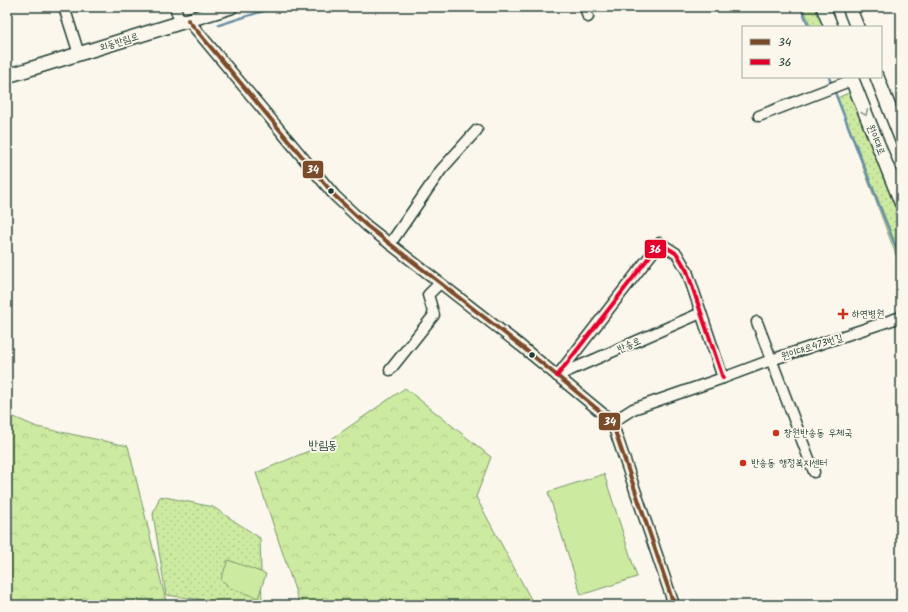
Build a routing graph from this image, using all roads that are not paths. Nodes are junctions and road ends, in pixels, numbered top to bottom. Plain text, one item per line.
1 (64, 7) edge
2 (175, 7) edge
3 (231, 7) edge
4 (823, 7) edge
5 (849, 7) edge
6 (184, 21) junction
7 (831, 26) edge
8 (857, 26) edge
9 (79, 54) junction
10 (7, 76) edge
11 (851, 78) edge
12 (877, 78) edge
13 (759, 116) dead end
14 (477, 130) dead end
15 (901, 138) edge
16 (901, 202) edge
17 (390, 244) junction
18 (440, 283) junction
19 (701, 313) junction
20 (901, 317) edge
21 (757, 322) dead end
22 (771, 360) junction
23 (390, 370) dead end
24 (558, 376) junction
25 (723, 378) junction
26 (611, 423) junction
27 (814, 472) dead end
28 (674, 605) edge

1 - 9 street
2 - 6 street
3 - 6 main road, 외동반림로
4 - 7 main road
5 - 8 main road
6 - 9 main road, 외동반림로
6 - 17 street
9 - 10 main road, 외동반림로
11 - 13 street
11 -> 16 main road, 원이대로
12 - 15 main road
14 - 17 street
17 - 18 street
18 - 23 street
18 - 24 street
19 - 24 street, 반송로
19 - 24 street
19 - 25 street
20 - 22 street, 원이대로473번길
21 - 22 street
22 - 25 street, 원이대로473번길
22 - 27 street
24 - 26 street
25 - 26 street, 원이대로473번길
26 - 28 street

